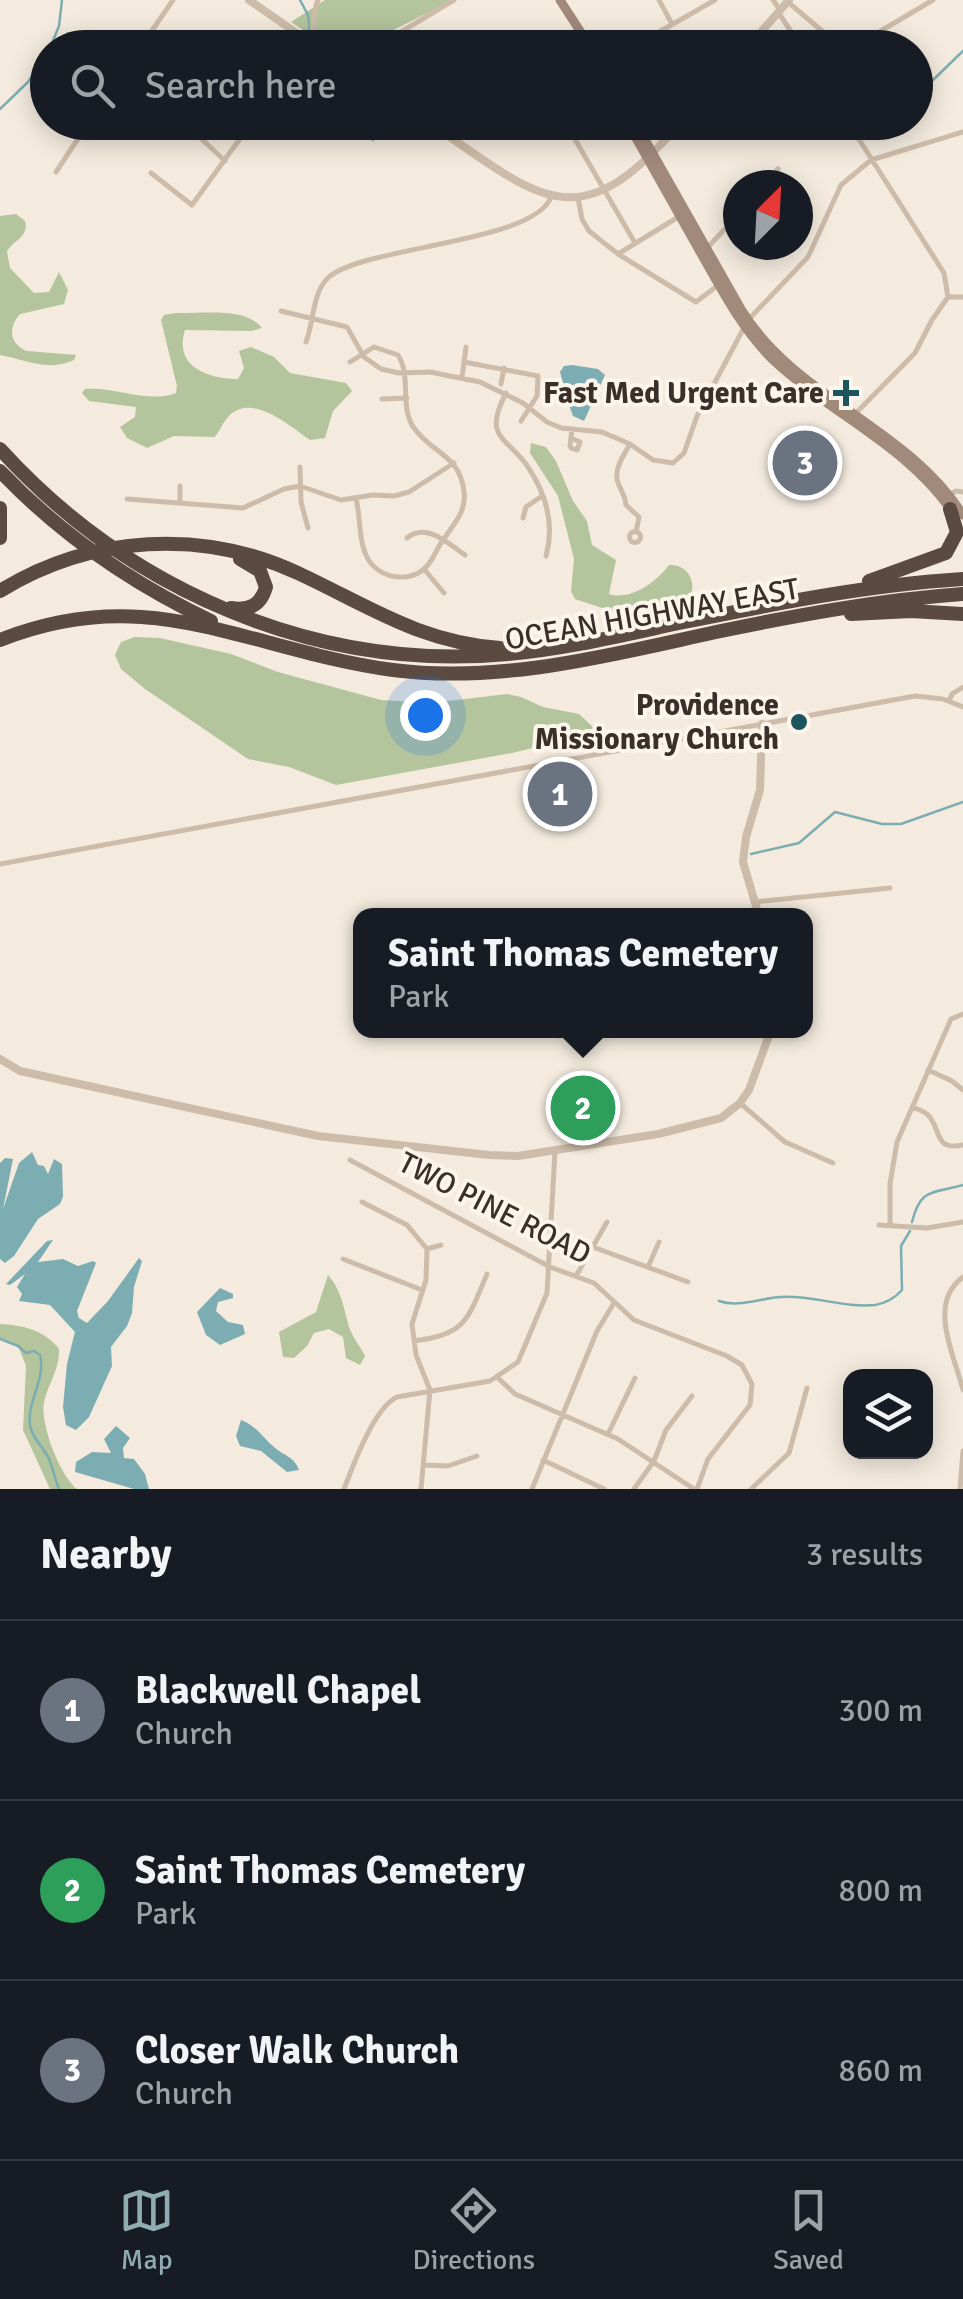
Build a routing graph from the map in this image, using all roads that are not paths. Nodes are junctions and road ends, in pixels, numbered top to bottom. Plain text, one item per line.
1 (172, 0) edge
2 (249, 0) edge
3 (318, 0) edge
4 (454, 0) edge
5 (560, 0) edge
6 (658, 0) edge
7 (715, 0) edge
8 (773, 0) edge
9 (933, 0) edge
10 (788, 1) edge
11 (779, 11) junction
12 (672, 24) junction
13 (152, 30) edge
14 (289, 30) edge
15 (314, 30) edge
16 (404, 30) edge
17 (577, 30) edge
18 (662, 30) edge
19 (763, 30) edge
20 (791, 30) edge
21 (821, 30) edge
22 (882, 30) edge
23 (963, 132) edge
24 (77, 140) edge
25 (202, 140) edge
26 (240, 140) edge
27 (454, 140) edge
28 (576, 140) edge
29 (639, 140) edge
30 (643, 140) edge
31 (666, 140) edge
32 (859, 140) edge
33 (651, 157) junction
34 (871, 160) junction
35 (225, 161) junction
36 (56, 172) dead end
37 (151, 174) dead end
38 (605, 190) junction
39 (551, 196) junction
40 (578, 198) junction
41 (678, 214) junction
42 (723, 230) edge
43 (635, 243) junction
44 (708, 247) junction
45 (618, 254) junction
46 (719, 284) junction
47 (963, 297) edge
48 (948, 298) junction
49 (281, 311) dead end
50 (314, 318) junction
51 (746, 322) junction
52 (306, 342) dead end
53 (466, 348) dead end
54 (361, 354) junction
55 (350, 362) dead end
56 (464, 362) junction
57 (484, 365) junction
58 (504, 368) junction
59 (405, 373) junction
60 (482, 375) dead end
61 (462, 378) junction
62 (501, 384) dead end
63 (506, 393) junction
64 (406, 398) junction
65 (382, 399) dead end
66 (531, 407) junction
67 (853, 416) junction
68 (521, 421) dead end
69 (572, 429) junction
70 (571, 438) dead end
71 (630, 444) junction
72 (0, 450) edge
73 (454, 463) junction
74 (300, 467) dead end
75 (0, 471) edge
76 (180, 486) dead end
77 (300, 486) junction
78 (963, 492) edge
79 (542, 496) junction
80 (128, 499) dead end
81 (356, 499) junction
82 (180, 502) junction
83 (954, 507) edge
84 (0, 508) edge
85 (523, 518) dead end
86 (308, 528) dead end
87 (963, 528) edge
88 (636, 532) dead end
89 (0, 538) edge
90 (407, 538) dead end
91 (443, 540) junction
92 (136, 547) junction
93 (465, 554) dead end
94 (963, 554) edge
95 (546, 556) dead end
96 (941, 556) junction
97 (424, 569) junction
98 (963, 579) edge
99 (444, 593) dead end
100 (963, 594) edge
101 (0, 595) edge
102 (193, 596) junction
103 (801, 600) junction
104 (963, 614) edge
105 (766, 623) junction
106 (0, 640) edge
107 (571, 645) junction
108 (292, 650) junction
109 (963, 687) edge
110 (949, 701) junction
111 (963, 707) edge
112 (762, 724) junction
113 (0, 864) edge
114 (890, 888) dead end
115 (754, 902) junction
116 (756, 908) edge
117 (963, 1014) edge
118 (768, 1038) edge
119 (0, 1059) edge
120 (928, 1070) junction
121 (963, 1090) edge
122 (740, 1104) junction
123 (912, 1107) junction
124 (963, 1145) edge
125 (556, 1150) junction
126 (350, 1160) dead end
127 (833, 1163) dead end
128 (362, 1202) dead end
129 (606, 1222) dead end
130 (963, 1222) edge
131 (890, 1225) junction
132 (879, 1226) dead end
133 (659, 1242) dead end
134 (441, 1245) dead end
135 (593, 1246) junction
136 (428, 1249) junction
137 (343, 1259) dead end
138 (550, 1266) junction
139 (648, 1268) junction
140 (487, 1274) dead end
141 (576, 1276) junction
142 (963, 1277) edge
143 (688, 1282) dead end
144 (422, 1290) junction
145 (614, 1303) junction
146 (414, 1341) junction
147 (498, 1378) junction
148 (635, 1378) dead end
149 (807, 1388) dead end
150 (430, 1390) junction
151 (963, 1390) edge
152 (692, 1396) dead end
153 (563, 1414) junction
154 (608, 1434) junction
155 (963, 1451) edge
156 (476, 1456) dead end
157 (543, 1460) junction
158 (654, 1460) junction
159 (424, 1466) junction
160 (344, 1489) edge
161 (421, 1489) edge
162 (532, 1489) edge
163 (604, 1489) edge
164 (634, 1489) edge
165 (696, 1489) edge
166 (751, 1489) edge
167 (960, 1489) edge

1 - 13 street
2 - 14 street
3 - 15 street
4 - 16 street
5 - 17 main road
6 - 12 street
7 - 12 street
8 - 11 street
9 - 22 street
10 - 11 street
10 - 21 street
11 - 19 street
11 - 20 street
12 - 18 street
23 - 34 street
24 - 36 street
25 - 35 street
26 - 35 street
27 - 39 street
28 - 38 street
29 - 33 main road
30 - 33 main road
31 - 33 street
32 - 34 street
33 - 38 street
33 - 41 main road
33 - 44 main road
34 - 48 street
34 - 51 street
35 - 37 street
38 - 40 street
38 - 43 street
39 - 40 street
39 - 50 street
40 - 45 street
41 - 43 street
41 - 44 main road
41 - 46 main road
42 - 44 street
43 - 45 street
44 - 51 main road
45 - 46 street
46 - 51 main road
47 - 48 street
48 - 67 street
49 - 50 street
50 - 52 street
50 - 54 street
51 - 67 main road
51 - 71 street
53 - 56 street
54 - 55 street
54 - 59 street
54 - 59 street
56 - 57 street
56 - 61 street
57 - 58 street
57 - 60 street
58 - 62 street
58 - 66 street
59 - 61 street
59 - 64 street
61 - 63 street
63 - 66 street
63 - 79 street
64 - 65 street
64 - 73 street
66 - 68 street
66 - 69 street
67 - 83 main road
67 - 83 main road
69 - 70 street
69 - 71 street
71 - 88 street
72 - 102 highway
73 - 81 street
73 - 91 street
74 - 77 street
75 - 108 highway
76 - 82 street
77 - 81 street
77 - 82 street
77 - 86 street
78 - 83 street
79 - 85 street
79 - 95 street
80 - 82 street
81 - 97 street
83 - 87 main road
83 - 96 highway
84 - 89 highway
90 - 91 street
91 - 93 street
91 - 97 street
92 - 101 highway
92 - 102 highway
92 - 107 highway
94 - 96 highway
96 - 103 highway
97 - 99 street
98 - 103 highway, OCEAN HIGHWAY EAST
100 - 105 highway, OCEAN HIGHWAY EAST
102 - 107 highway
103 - 107 highway, OCEAN HIGHWAY EAST
104 - 105 highway
105 - 108 highway, OCEAN HIGHWAY EAST
106 - 108 highway
109 - 110 street
110 - 111 street
110 - 112 street
112 - 113 street
112 - 115 street
114 - 115 street
115 - 116 street
117 - 120 street
118 - 122 street
119 - 125 street
120 - 121 street
120 - 123 street
122 - 125 street
122 - 127 street
123 - 124 street
123 - 131 street
125 - 138 street
126 - 138 street, TWO PINE ROAD
128 - 136 street
129 - 135 street
130 - 131 street
131 - 132 street
133 - 139 street
134 - 136 street
135 - 139 street
135 - 141 street
136 - 144 street
137 - 144 street
138 - 141 street, TWO PINE ROAD
138 - 147 street
139 - 143 street
140 - 146 street
141 - 145 street, TWO PINE ROAD
142 - 151 street
144 - 146 street
145 - 153 street
145 - 165 street, TWO PINE ROAD
146 - 150 street
147 - 150 street
147 - 153 street
148 - 154 street
149 - 166 street
150 - 159 street
150 - 160 street
152 - 158 street
153 - 154 street
153 - 157 street
154 - 158 street
155 - 167 street
156 - 159 street
157 - 162 street
157 - 163 street
158 - 164 street
158 - 165 street
159 - 161 street

